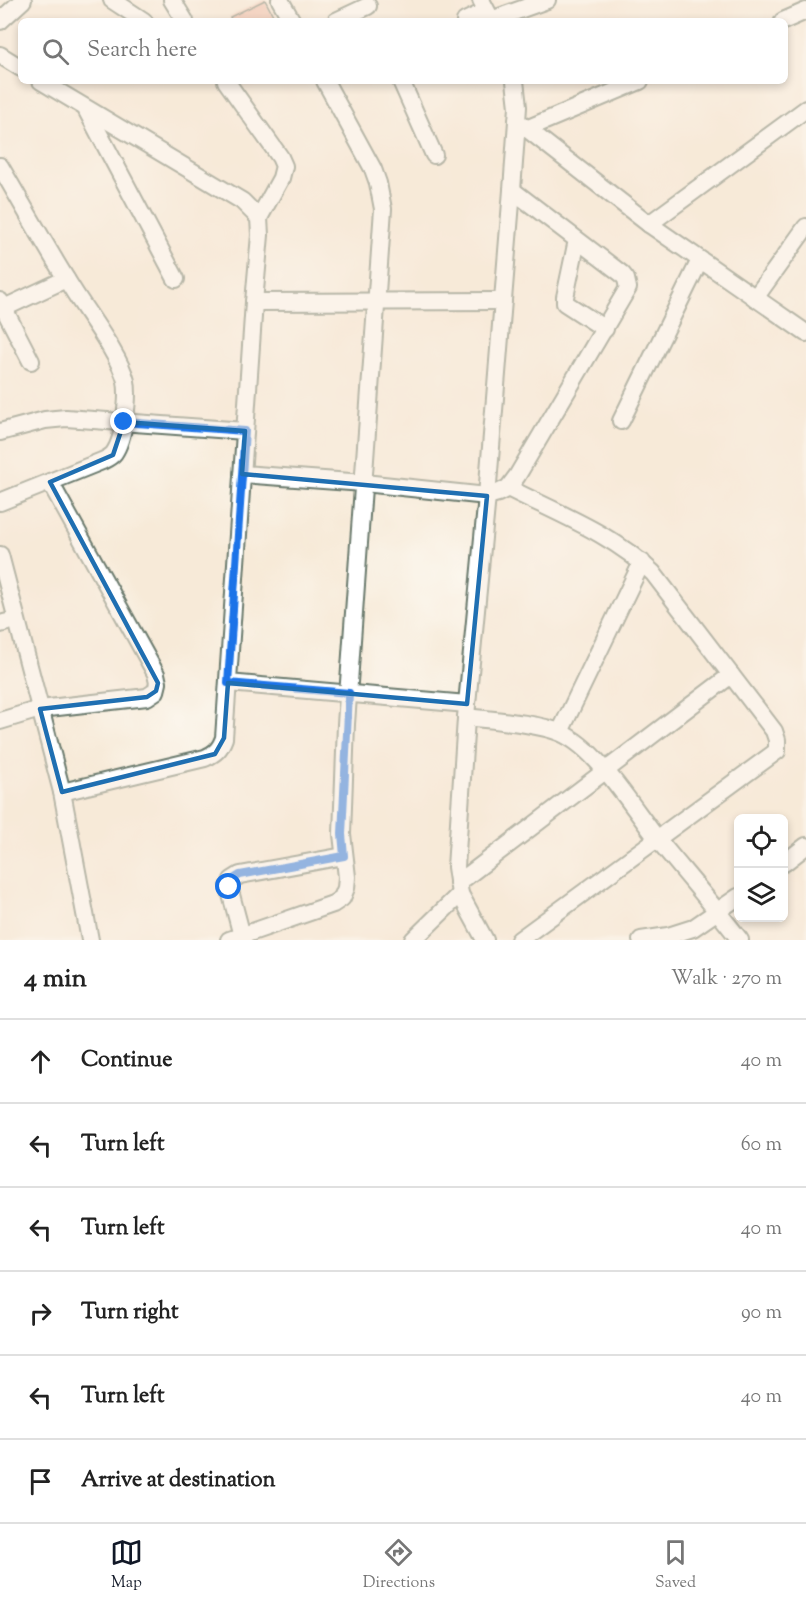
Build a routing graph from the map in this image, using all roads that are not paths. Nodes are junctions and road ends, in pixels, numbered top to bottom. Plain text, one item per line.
1 (23, 0) edge
2 (112, 0) edge
3 (172, 0) edge
4 (280, 0) edge
5 (547, 0) edge
6 (369, 9) edge
7 (806, 11) edge
8 (488, 13) edge
9 (139, 18) edge
10 (183, 18) edge
11 (290, 18) edge
12 (344, 18) edge
13 (474, 18) edge
14 (788, 19) edge
15 (0, 21) edge
16 (0, 55) edge
17 (18, 66) edge
18 (46, 84) edge
19 (228, 84) edge
20 (327, 84) edge
21 (402, 84) edge
22 (515, 84) edge
23 (632, 84) edge
24 (806, 109) edge
25 (87, 110) junction
26 (522, 125) junction
27 (434, 155) dead end
28 (0, 166) edge
29 (512, 190) junction
30 (259, 218) junction
31 (649, 224) junction
32 (806, 227) edge
33 (577, 240) junction
34 (700, 260) junction
35 (66, 279) junction
36 (176, 279) dead end
37 (755, 298) junction
38 (503, 301) junction
39 (254, 302) junction
40 (376, 302) junction
41 (2, 305) edge
42 (605, 329) junction
43 (806, 333) edge
44 (31, 362) dead end
45 (621, 421) dead end
46 (124, 422) junction
47 (245, 431) junction
48 (0, 432) edge
49 (242, 474) junction
50 (50, 482) junction
51 (364, 483) junction
52 (508, 488) junction
53 (487, 496) junction
54 (0, 502) edge
55 (0, 555) edge
56 (642, 562) junction
57 (8, 622) edge
58 (731, 675) junction
59 (228, 683) junction
60 (349, 693) junction
61 (40, 709) junction
62 (467, 710) junction
63 (0, 721) edge
64 (560, 732) junction
65 (605, 770) junction
66 (62, 792) junction
67 (658, 840) junction
68 (806, 846) edge
69 (344, 856) junction
70 (788, 859) edge
71 (459, 889) junction
72 (734, 900) edge
73 (718, 912) junction
74 (236, 938) edge
75 (90, 940) edge
76 (413, 940) edge
77 (485, 940) edge
78 (519, 940) edge
79 (641, 940) edge
80 (740, 940) edge

1 - 15 street
2 - 9 street
3 - 10 street
4 - 11 street
5 - 8 street
6 - 12 street
7 - 14 street
8 - 13 street
16 - 17 street
18 - 25 street
19 - 30 street
20 - 40 street
21 - 27 street
22 - 26 street
23 - 26 street
24 - 31 street
25 - 30 street
25 - 36 street
26 - 29 street
26 - 31 street
28 - 35 street
29 - 33 street
29 - 38 street
30 - 39 street
31 - 34 street
32 - 37 street
33 - 42 street
33 - 42 street
34 - 37 street
34 - 45 street
35 - 41 street
35 - 46 street
37 - 43 street
38 - 40 street
38 - 53 street
39 - 40 street
39 - 47 street
40 - 51 street
41 - 44 street
42 - 52 street
46 - 47 street
46 - 48 street
46 - 50 street
47 - 49 street
49 - 51 street
49 - 59 street
50 - 54 street
50 - 61 street
51 - 53 street
51 - 60 street
52 - 53 street
52 - 56 street
53 - 62 street
55 - 57 street
56 - 58 street
56 - 64 street
57 - 61 street
58 - 65 street
58 - 67 street
59 - 60 street
59 - 66 street
60 - 62 street
60 - 69 street
61 - 63 street
61 - 66 street
62 - 64 street
62 - 71 street
64 - 65 street
65 - 67 street
65 - 71 street
66 - 75 street
67 - 73 street
67 - 78 street
68 - 70 street
69 - 74 street
69 - 74 street
71 - 76 street
71 - 77 street
72 - 73 street
73 - 79 street
73 - 80 street

